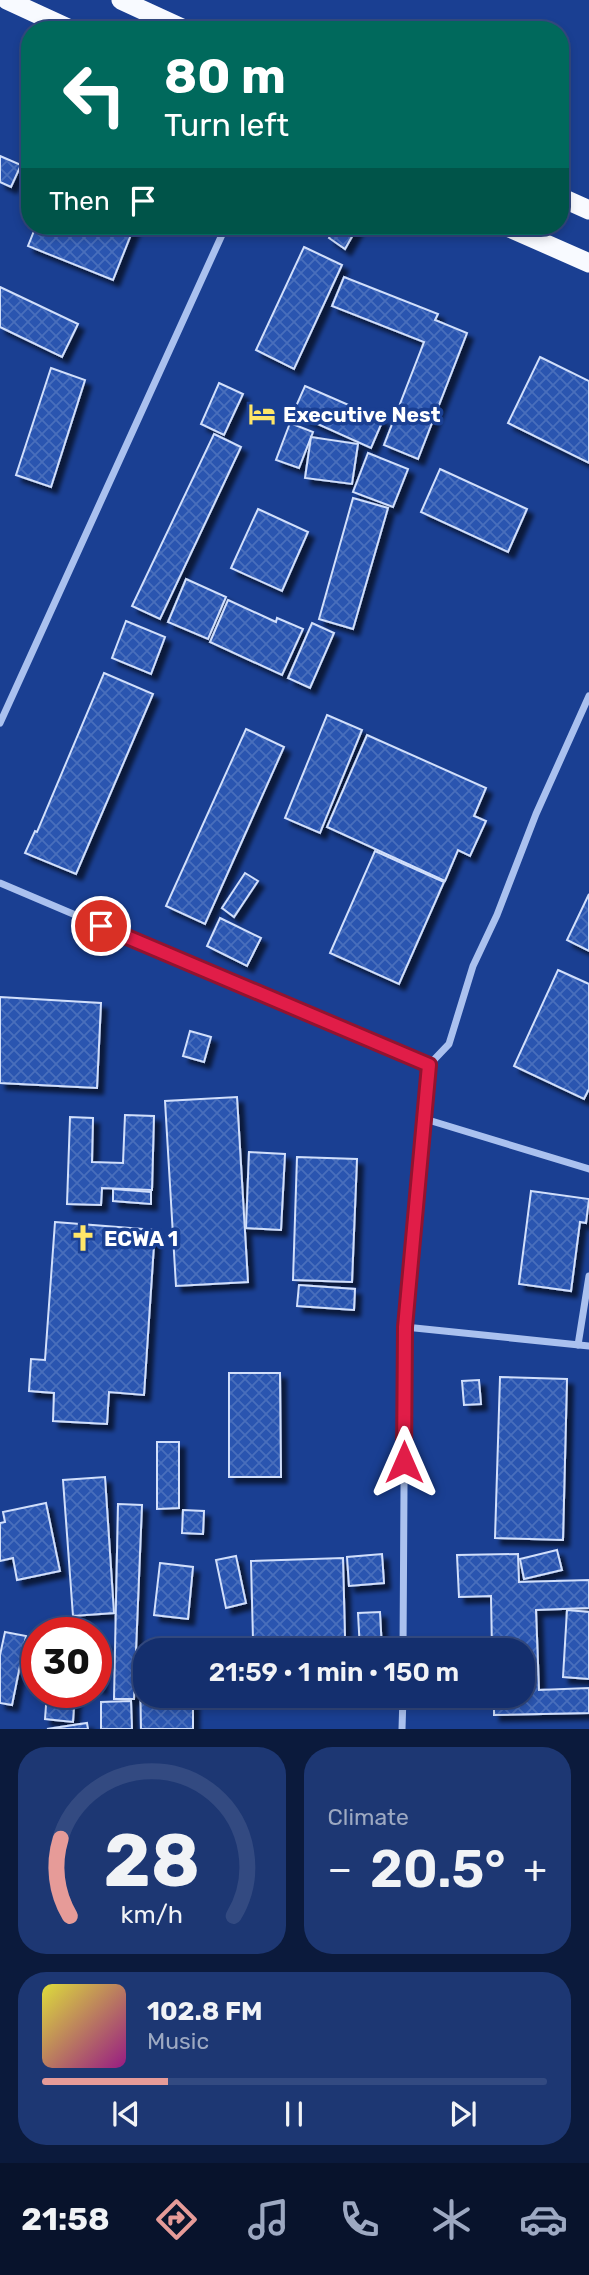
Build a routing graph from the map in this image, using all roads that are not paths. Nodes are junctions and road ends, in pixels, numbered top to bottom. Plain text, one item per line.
1 (7, 0) edge
2 (121, 0) edge
3 (52, 21) edge
4 (166, 21) edge
5 (569, 201) edge
6 (589, 210) edge
7 (222, 235) edge
8 (525, 235) edge
9 (589, 264) edge
10 (589, 696) edge
11 (0, 723) edge
12 (0, 883) edge
13 (429, 1065) junction
14 (425, 1119) junction
15 (589, 1169) edge
16 (589, 1276) edge
17 (405, 1327) junction
18 (578, 1345) junction
19 (589, 1346) edge
20 (403, 1638) edge
21 (403, 1708) edge
22 (402, 1729) edge

1 - 3 highway
2 - 4 highway
5 - 6 highway
7 - 11 street
8 - 9 highway
10 - 13 street
12 - 13 street
13 - 14 street
14 - 15 street
14 - 17 street
16 - 18 street
17 - 18 street
17 - 20 street
18 - 19 street
21 - 22 street

